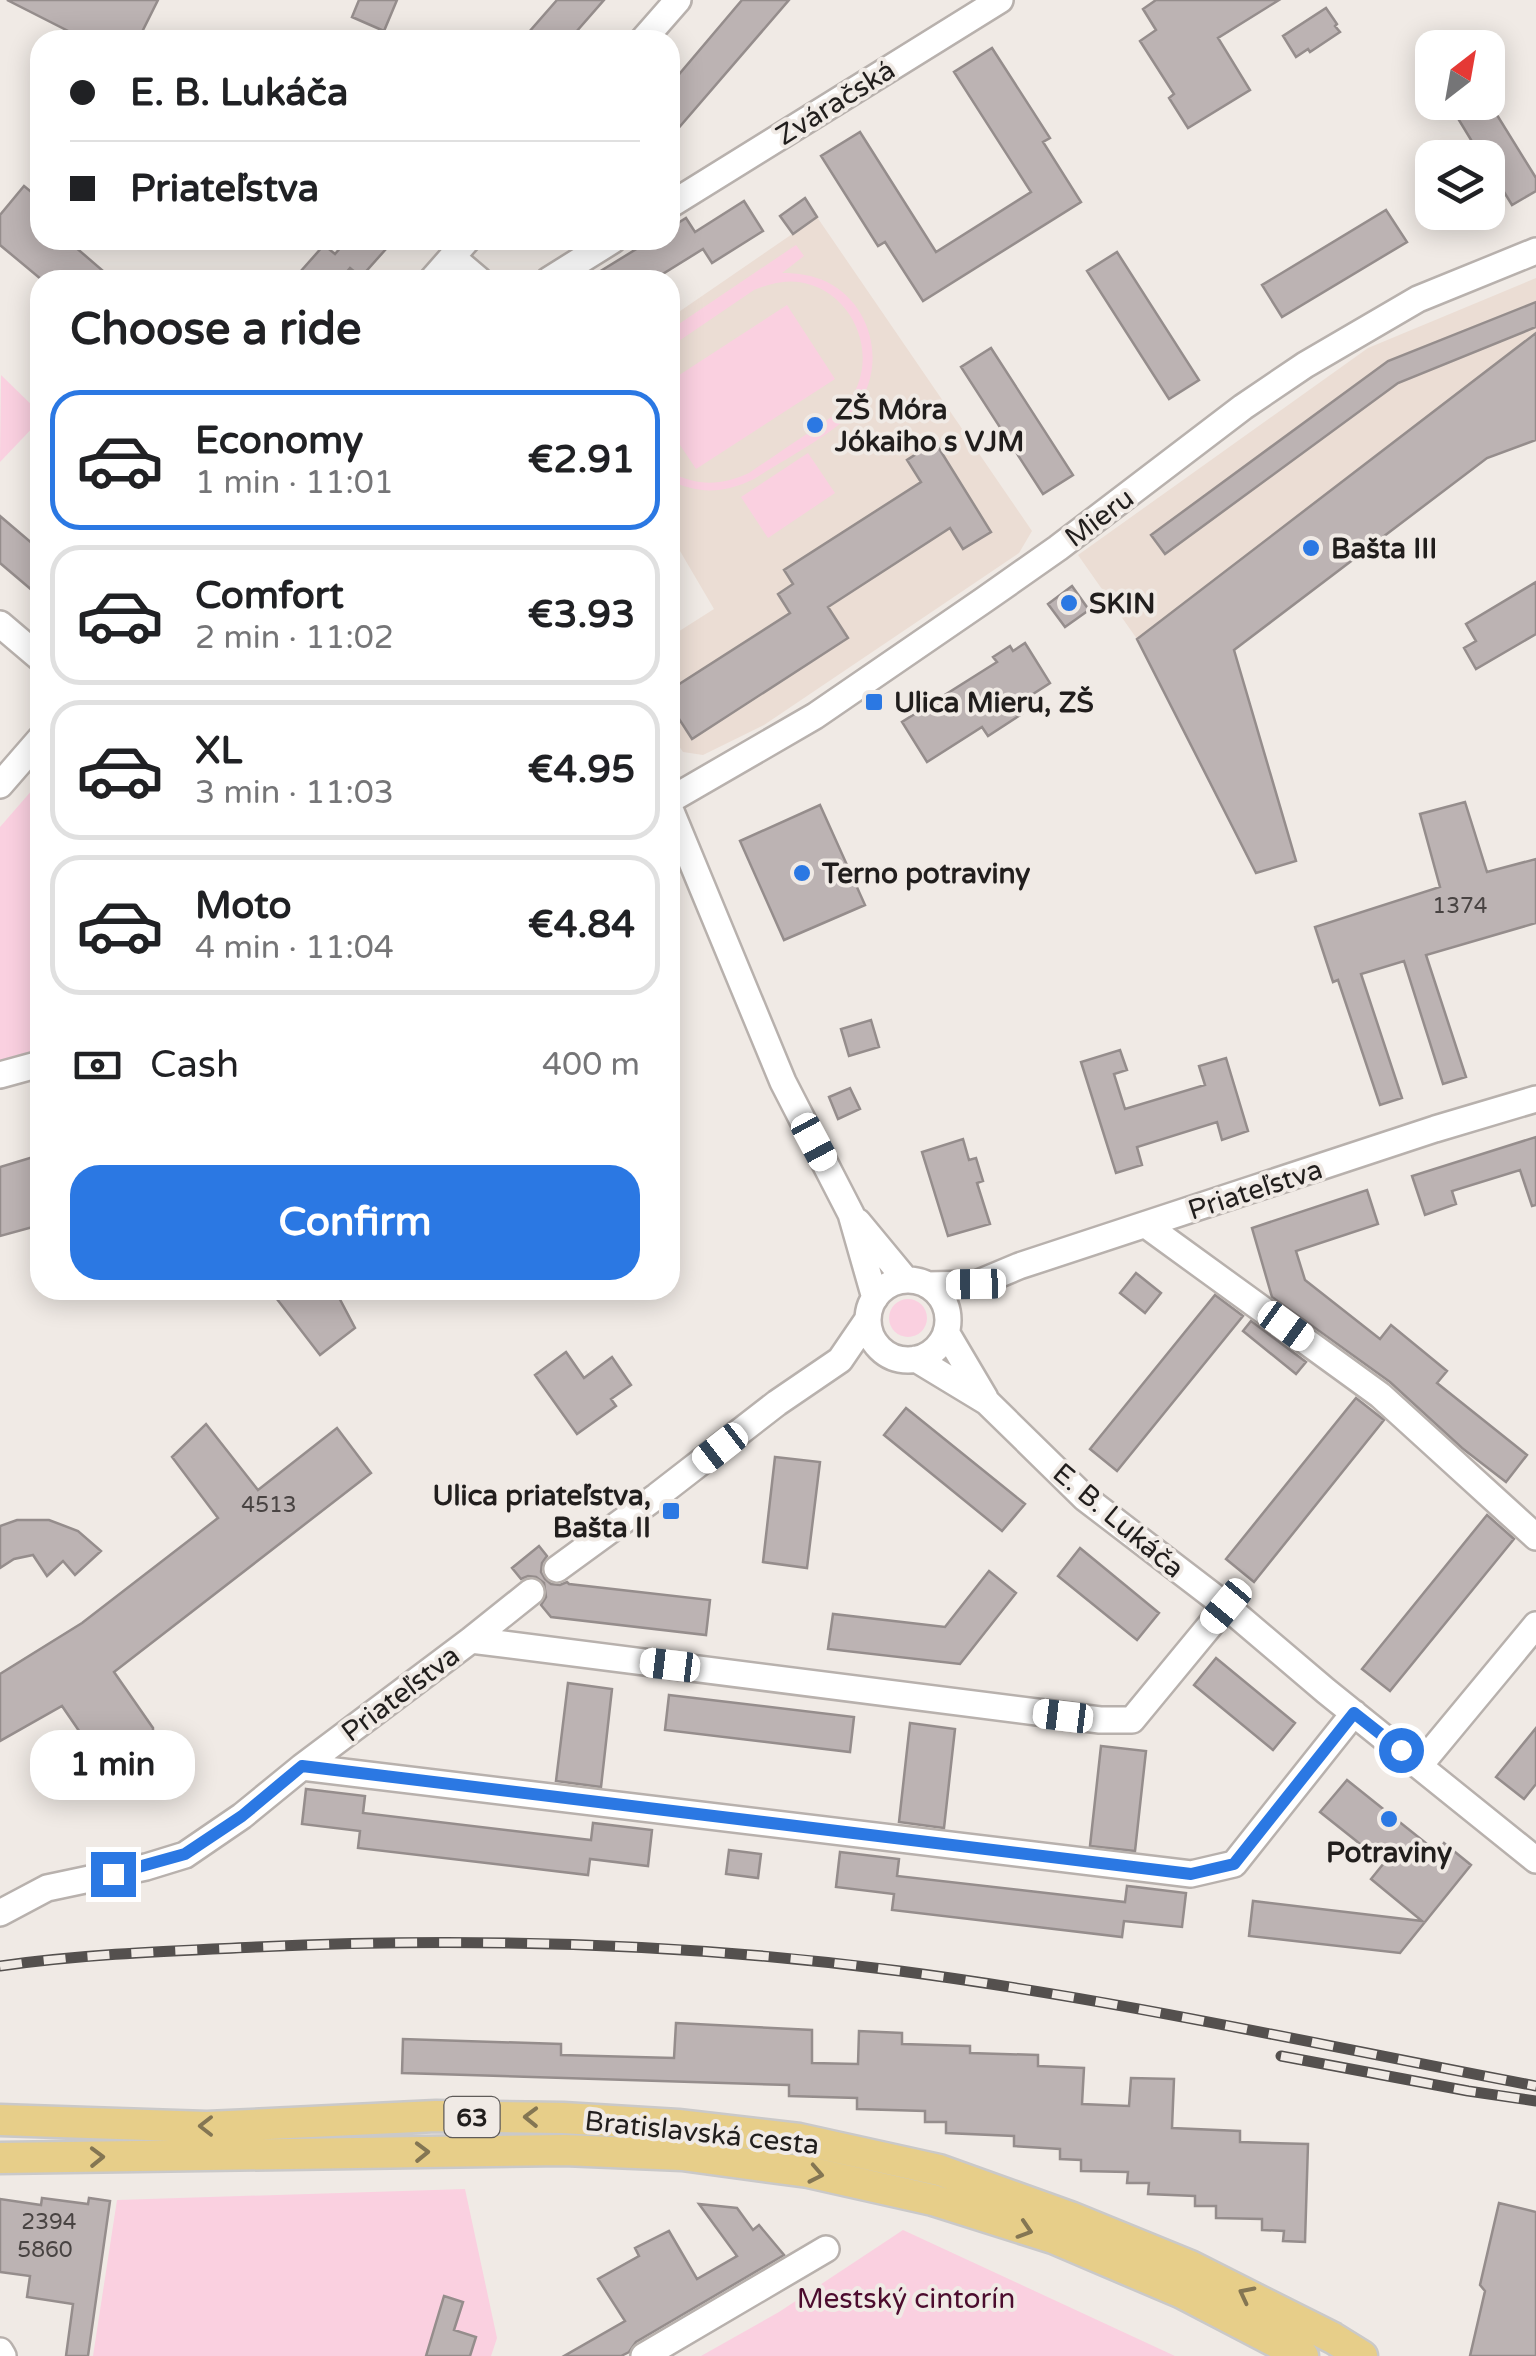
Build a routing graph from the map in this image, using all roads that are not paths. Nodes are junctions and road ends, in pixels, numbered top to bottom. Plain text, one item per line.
1 (678, 0) edge
2 (1000, 0) edge
3 (652, 30) edge
4 (680, 198) edge
5 (458, 250) edge
6 (597, 250) edge
7 (1536, 250) edge
8 (441, 270) edge
9 (564, 270) edge
10 (4, 634) edge
11 (30, 651) edge
12 (30, 750) edge
13 (0, 785) edge
14 (680, 794) edge
15 (680, 833) edge
16 (30, 1067) edge
17 (0, 1075) edge
18 (1536, 1099) edge
19 (851, 1214) junction
20 (1146, 1225) junction
21 (916, 1282) junction
22 (976, 1284) junction
23 (872, 1308) junction
24 (947, 1328) junction
25 (903, 1357) junction
26 (840, 1360) junction
27 (988, 1402) junction
28 (1536, 1537) edge
29 (557, 1569) dead end
30 (530, 1592) dead end
31 (1226, 1606) junction
32 (1536, 1625) edge
33 (472, 1640) junction
34 (1354, 1713) junction
35 (302, 1766) junction
36 (1420, 1766) junction
37 (1536, 1860) edge
38 (0, 1913) edge
39 (0, 2120) edge
40 (0, 2158) edge
41 (826, 2249) dead end
42 (644, 2356) edge
43 (1303, 2356) edge
44 (1362, 2356) edge

1 - 3 street
2 - 4 street, Zváračská
5 - 8 street
6 - 9 street
7 - 14 street, Mieru
10 - 11 street
12 - 13 street
15 - 19 street
16 - 17 street
18 - 20 street, Priateľstva
19 - 21 street
19 - 23 street
20 - 22 street, Priateľstva
20 - 28 street
21 - 22 street, Priateľstva
21 - 23 street
21 - 24 street
22 - 24 street
23 - 25 street
23 - 26 street
24 - 25 street
24 - 27 street, E. B. Lukáča
25 - 26 street
25 - 27 street, E. B. Lukáča
26 - 29 street
27 - 31 street, E. B. Lukáča
30 - 33 street, Priateľstva
31 - 33 street
31 - 34 street, E. B. Lukáča
32 - 36 street
33 - 35 street, Priateľstva
34 - 35 street
34 - 36 street, E. B. Lukáča
35 - 38 street, Priateľstva
36 - 37 street, E. B. Lukáča
44 -> 39 main road, Bratislavská cesta / 63
40 -> 43 main road, Bratislavská cesta / 63
41 - 42 street

